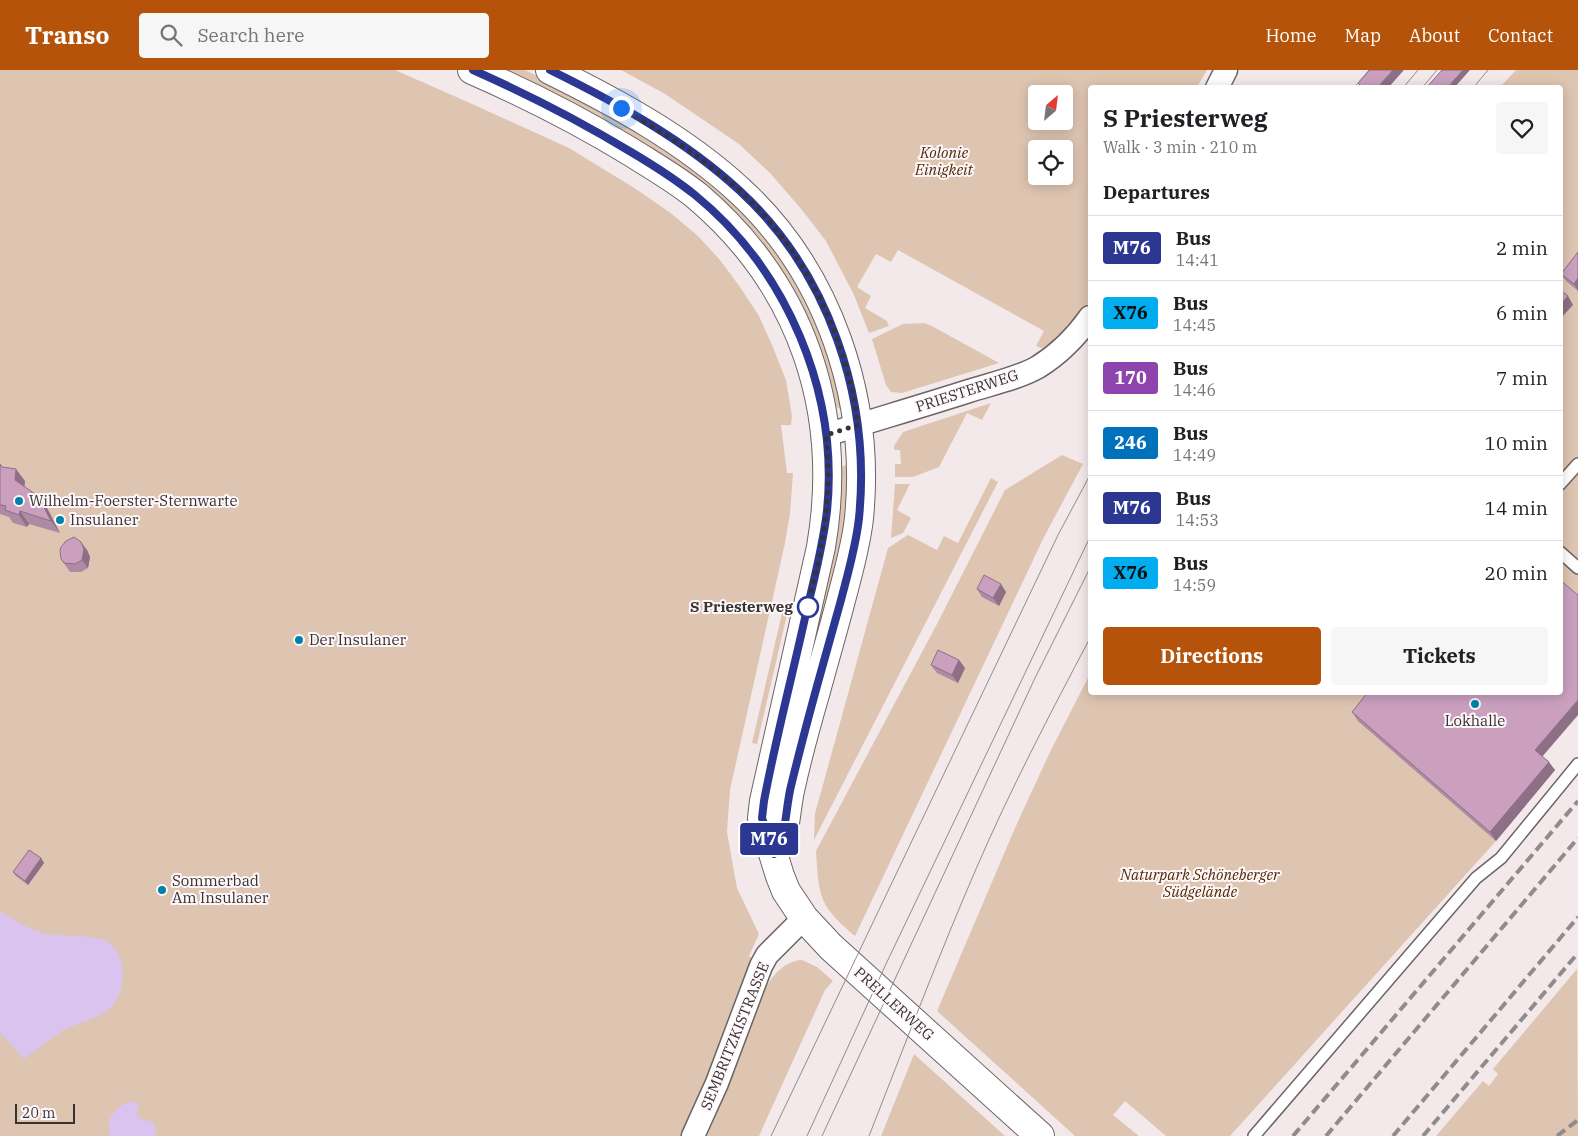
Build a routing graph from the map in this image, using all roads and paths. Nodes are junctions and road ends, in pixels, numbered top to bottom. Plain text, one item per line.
1 (472, 70) edge
2 (550, 70) edge
3 (1226, 70) edge
4 (1218, 85) edge
5 (1088, 320) edge
6 (858, 425) junction
7 (826, 435) junction
8 (1578, 464) edge
9 (1563, 481) edge
10 (1563, 554) edge
11 (1577, 565) edge
12 (1578, 764) edge
13 (774, 854) junction
14 (804, 918) junction
15 (693, 1136) edge
16 (1040, 1136) edge
17 (1254, 1136) edge

1 - 7 main road, PRELLERWEG
2 - 6 main road
3 - 4 street
5 - 6 street, PRIESTERWEG
6 - 7 street, PRIESTERWEG
6 - 13 main road
7 - 13 main road, PRELLERWEG
8 - 9 lane
10 - 11 lane
12 - 17 lane
13 - 14 main road, PRELLERWEG
14 - 15 street, SEMBRITZKISTRASSE
14 - 16 main road, PRELLERWEG

